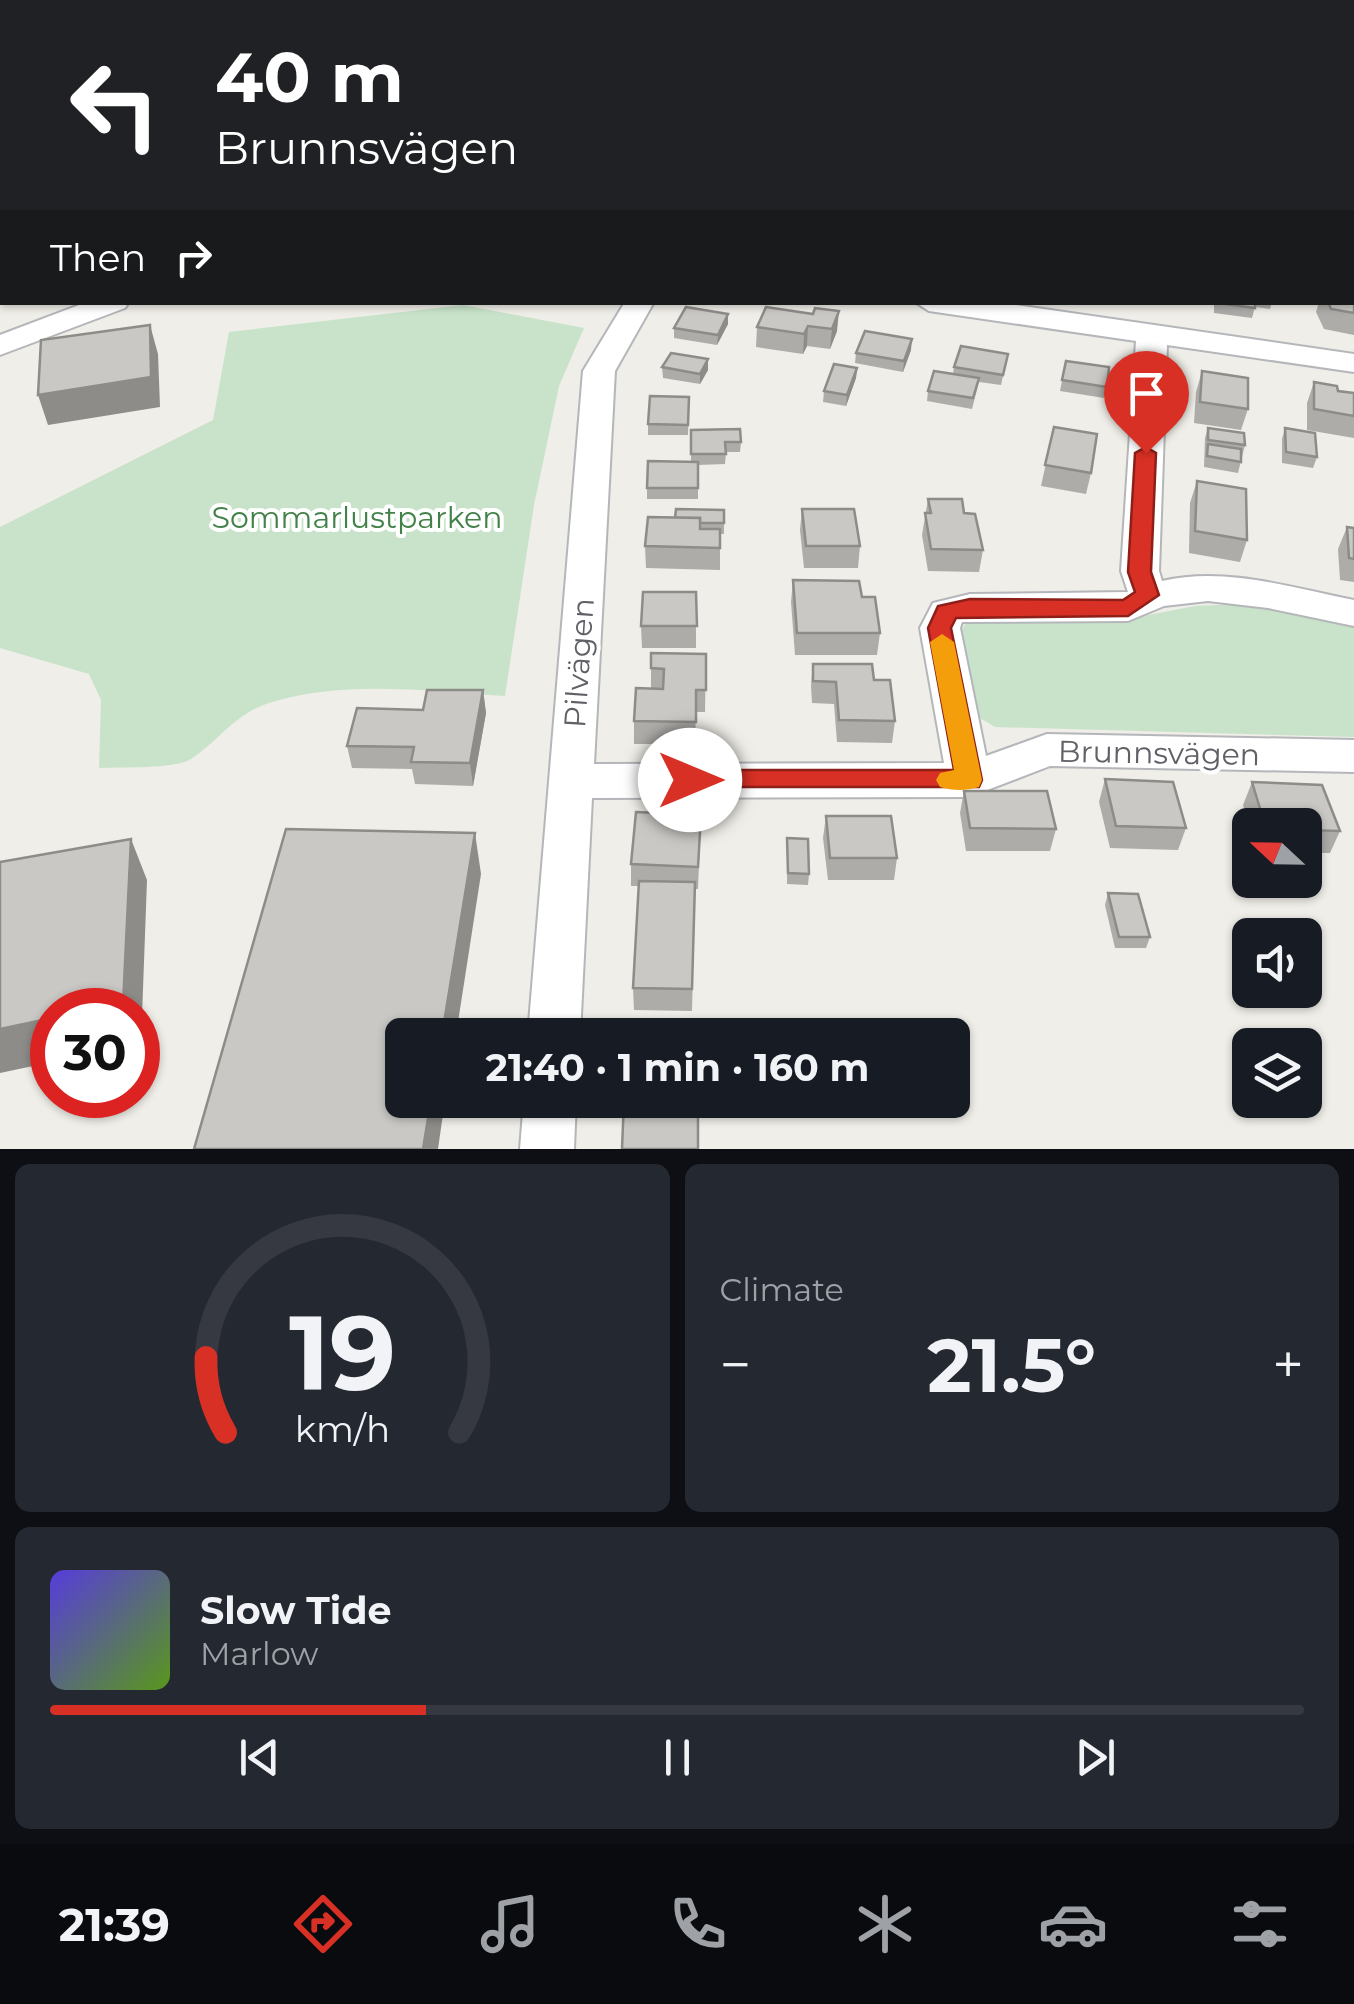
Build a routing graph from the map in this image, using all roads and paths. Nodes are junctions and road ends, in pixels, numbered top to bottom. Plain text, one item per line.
1 (106, 305) edge
2 (638, 305) edge
3 (948, 305) edge
4 (1152, 335) junction
5 (0, 346) edge
6 (1354, 363) edge
7 (1148, 595) junction
8 (1354, 614) edge
9 (1354, 756) edge
10 (570, 780) junction
11 (969, 780) junction
12 (555, 1018) edge
13 (549, 1118) edge
14 (547, 1149) edge

1 - 5 street
2 - 10 street, Pilvägen
3 - 4 street
4 - 6 street
4 - 7 street
7 - 8 street
7 - 11 street
9 - 11 street, Brunnsvägen
10 - 11 street, Brunnsvägen
10 - 12 street, Pilvägen
13 - 14 street

